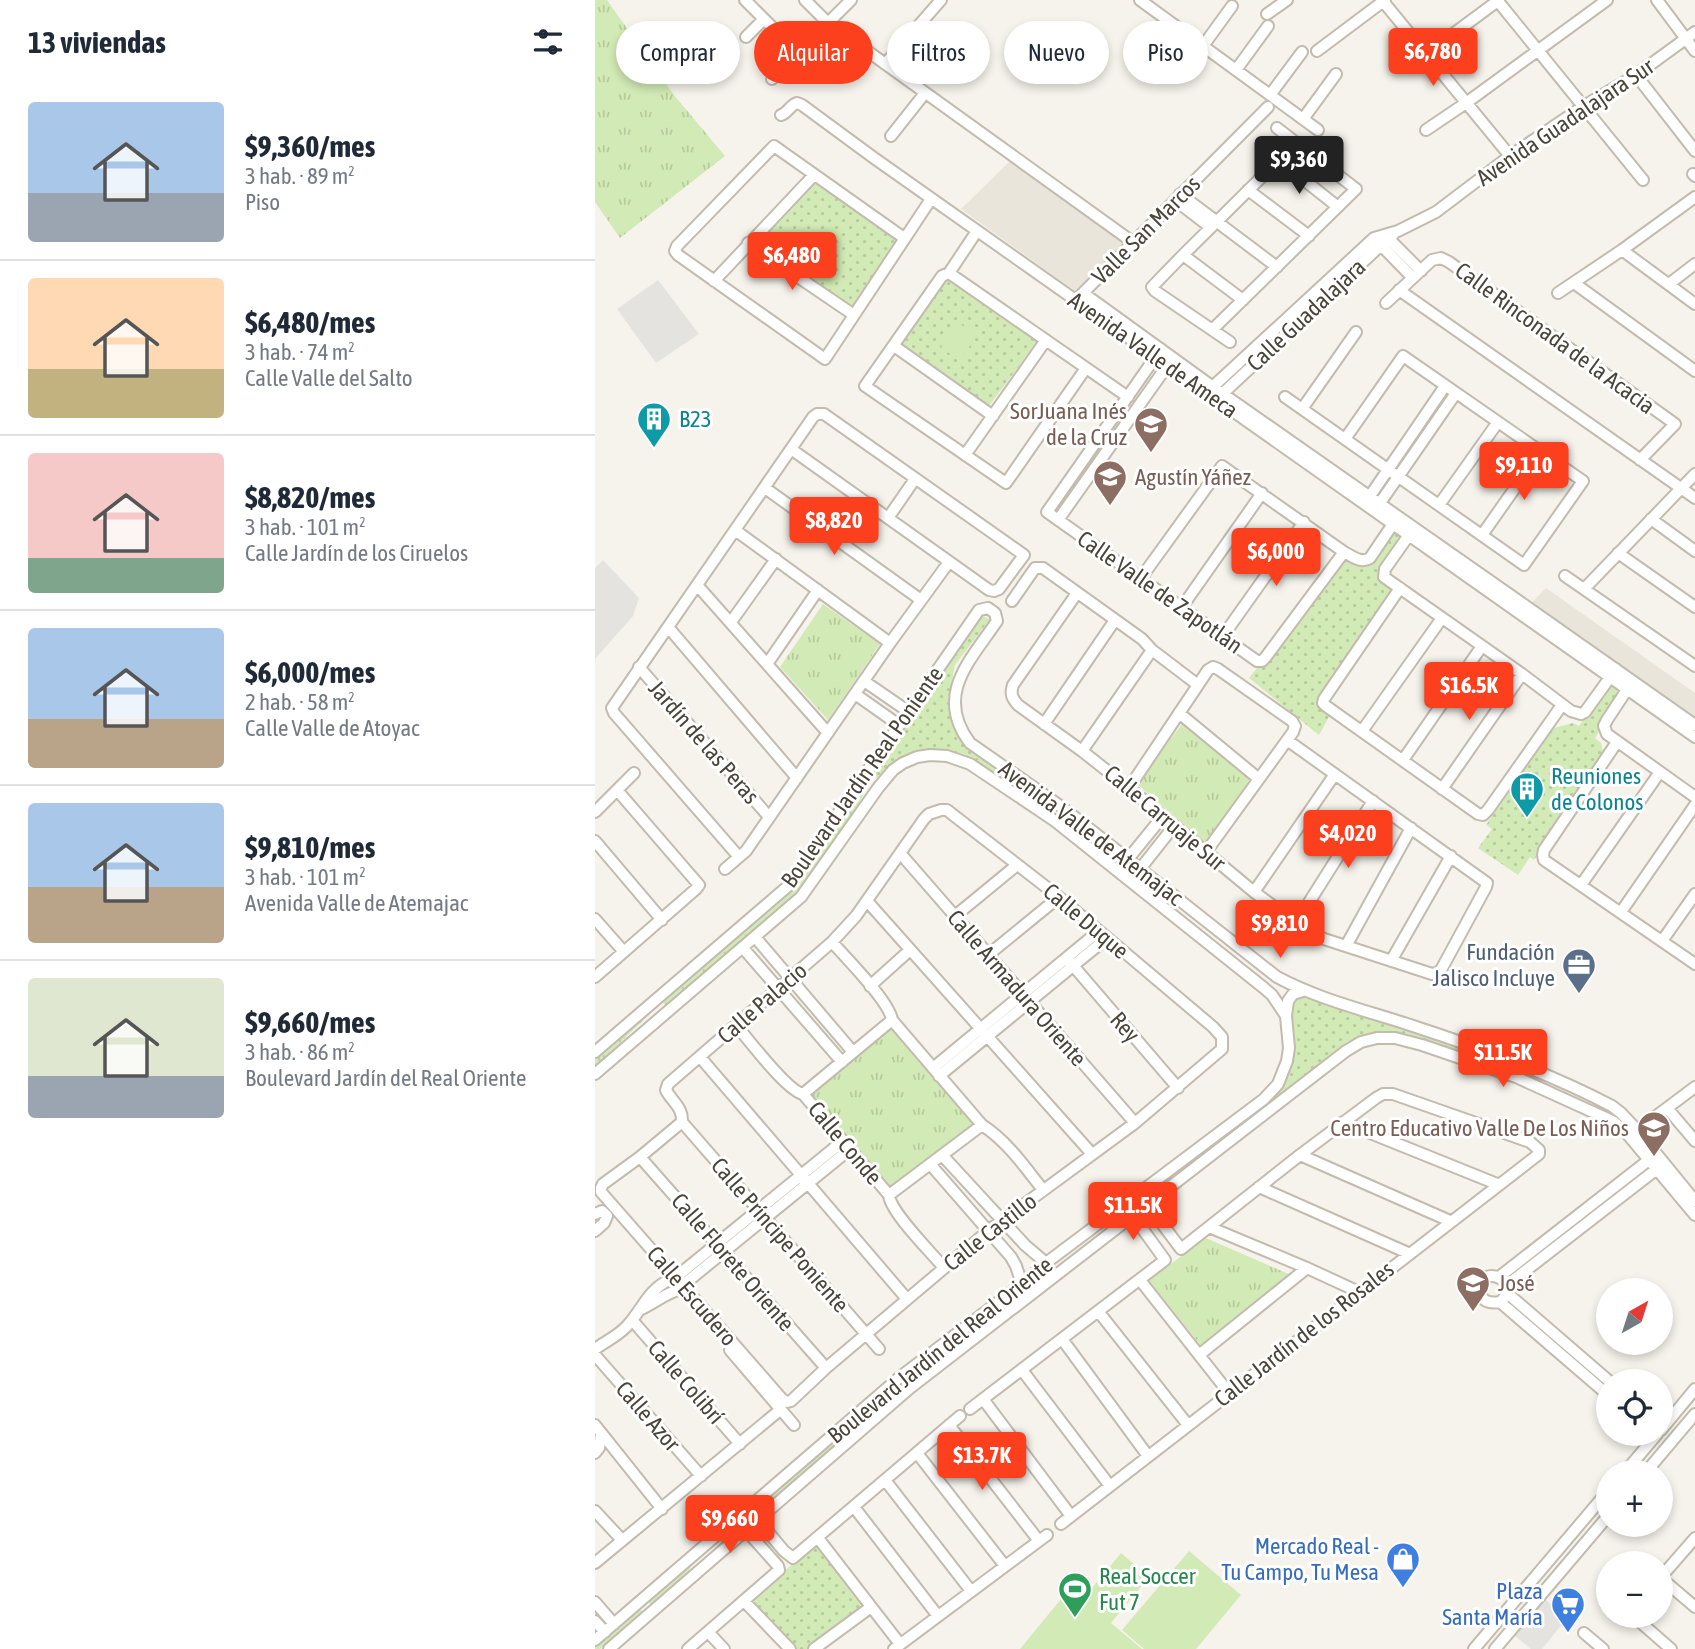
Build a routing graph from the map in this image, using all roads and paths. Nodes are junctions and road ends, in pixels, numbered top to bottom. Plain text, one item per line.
1 (744, 0) edge
2 (805, 0) edge
3 (851, 0) edge
4 (941, 0) edge
5 (1140, 0) edge
6 (1161, 0) edge
7 (1287, 0) edge
8 (1383, 0) edge
9 (1498, 0) edge
10 (1607, 0) edge
11 (1657, 0) edge
12 (1232, 6) dead end
13 (1150, 8) junction
14 (764, 19) joint
15 (826, 21) edge
16 (830, 21) edge
17 (1168, 21) edge
18 (1690, 36) edge
19 (746, 37) dead end
20 (1208, 39) edge
21 (1208, 50) edge
22 (1317, 51) dead end
23 (1538, 51) junction
24 (1695, 51) edge
25 (1302, 52) dead end
26 (1426, 54) junction
27 (873, 55) edge
28 (885, 64) junction
29 (1236, 70) junction
30 (1336, 74) dead end
31 (1636, 75) junction
32 (925, 93) junction
33 (1270, 95) junction
34 (1466, 103) junction
35 (1584, 106) junction
36 (1268, 107) dead end
37 (781, 115) dead end
38 (1303, 119) junction
39 (1277, 128) dead end
40 (1318, 130) dead end
41 (1426, 130) dead end
42 (891, 136) dead end
43 (1296, 143) junction
44 (1695, 151) edge
45 (1510, 156) junction
46 (1279, 160) junction
47 (814, 175) junction
48 (1643, 180) dead end
49 (1248, 190) junction
50 (1177, 197) junction
51 (1695, 197) edge
52 (931, 199) junction
53 (1338, 207) junction
54 (1436, 212) joint
55 (1213, 224) junction
56 (977, 231) junction
57 (1308, 236) junction
58 (904, 239) junction
59 (1382, 239) junction
60 (748, 243) junction
61 (1133, 243) junction
62 (1622, 250) junction
63 (1183, 255) junction
64 (1695, 264) edge
65 (1277, 267) junction
66 (949, 272) junction
67 (1417, 274) junction
68 (714, 281) junction
69 (1574, 283) junction
70 (1669, 284) junction
71 (1399, 290) junction
72 (1558, 293) dead end
73 (1080, 297) junction
74 (1243, 300) junction
75 (1386, 303) dead end
76 (1695, 304) edge
77 (854, 315) junction
78 (1213, 329) junction
79 (1356, 332) dead end
80 (1046, 340) junction
81 (1230, 342) dead end
82 (894, 346) junction
83 (1158, 353) junction
84 (1170, 361) junction
85 (1086, 368) junction
86 (1695, 370) edge
87 (1445, 386) junction
88 (1215, 393) junction
89 (1456, 393) junction
90 (1128, 397) junction
91 (1285, 397) dead end
92 (1302, 409) junction
93 (993, 416) junction
94 (1498, 422) junction
95 (1345, 439) junction
96 (791, 449) junction
97 (1541, 452) junction
98 (965, 455) junction
99 (1640, 460) junction
100 (1388, 469) junction
101 (1695, 474) edge
102 (1398, 477) junction
103 (915, 479) junction
104 (765, 488) junction
105 (1681, 489) junction
106 (1262, 493) junction
107 (1370, 496) junction
108 (1695, 498) edge
109 (1380, 503) junction
110 (1439, 505) junction
111 (888, 518) junction
112 (1651, 519) junction
113 (1058, 520) junction
114 (1304, 522) junction
115 (1393, 524) junction
116 (736, 530) junction
117 (1409, 535) junction
118 (1482, 535) junction
119 (1695, 551) edge
120 (1344, 552) junction
121 (1618, 553) junction
122 (776, 559) junction
123 (949, 562) junction
124 (1565, 576) dead end
125 (1141, 578) junction
126 (697, 584) junction
127 (1400, 588) junction
128 (1584, 589) junction
129 (818, 590) junction
130 (1077, 593) junction
131 (921, 600) junction
132 (1012, 601) dead end
133 (1182, 607) junction
134 (1695, 607) edge
135 (992, 610) joint
136 (1530, 615) junction
137 (1442, 618) junction
138 (1115, 620) junction
139 (731, 622) junction
140 (668, 627) junction
141 (1223, 636) junction
142 (890, 643) junction
143 (1482, 646) junction
144 (1152, 650) junction
145 (767, 664) junction
146 (1695, 666) edge
147 (639, 667) junction
148 (1613, 673) junction
149 (1522, 674) junction
150 (864, 681) junction
151 (1198, 685) junction
152 (1630, 685) junction
153 (855, 694) junction
154 (897, 704) junction
155 (1562, 705) junction
156 (909, 712) junction
157 (1179, 713) junction
158 (887, 717) junction
159 (1044, 724) junction
160 (1695, 725) edge
161 (899, 726) junction
162 (1362, 731) junction
163 (828, 733) junction
164 (1695, 737) edge
165 (1287, 740) junction
166 (1617, 742) junction
167 (1082, 751) junction
168 (930, 755) joint
169 (1403, 760) junction
170 (1660, 772) junction
171 (634, 773) dead end
172 (1335, 774) junction
173 (797, 778) junction
174 (863, 778) junction
175 (1259, 779) junction
176 (878, 788) junction
177 (1129, 788) junction
178 (1442, 789) junction
179 (617, 790) junction
180 (1695, 797) edge
181 (1373, 801) junction
182 (1695, 805) edge
183 (1063, 808) junction
184 (947, 810) joint
185 (595, 812) edge
186 (1163, 816) junction
187 (769, 817) junction
188 (1055, 821) junction
189 (1174, 825) junction
190 (1411, 828) junction
191 (595, 841) edge
192 (1142, 842) junction
193 (1154, 851) junction
194 (1206, 852) junction
195 (900, 853) junction
196 (1451, 856) junction
197 (740, 857) junction
198 (1128, 859) junction
199 (1017, 865) junction
200 (725, 869) dead end
201 (1140, 869) junction
202 (1581, 885) junction
203 (1254, 892) junction
204 (1695, 894) edge
205 (1059, 897) junction
206 (867, 901) junction
207 (1622, 912) junction
208 (955, 916) junction
209 (595, 919) edge
210 (661, 920) junction
211 (1296, 923) junction
212 (1103, 935) junction
213 (755, 937) junction
214 (1662, 941) junction
215 (832, 942) junction
216 (1346, 946) junction
217 (743, 948) junction
218 (910, 950) junction
219 (624, 952) junction
220 (767, 952) junction
221 (988, 955) junction
222 (1249, 956) junction
223 (1391, 961) junction
224 (755, 962) junction
225 (1070, 962) junction
226 (1695, 964) edge
227 (1238, 968) junction
228 (595, 977) edge
229 (790, 978) junction
230 (870, 986) junction
231 (778, 988) junction
232 (1303, 991) junction
233 (1026, 998) junction
234 (651, 1003) junction
235 (1286, 1016) junction
236 (662, 1017) junction
237 (892, 1020) junction
238 (736, 1025) junction
239 (984, 1033) junction
240 (1222, 1037) joint
241 (1377, 1038) joint
242 (1478, 1049) junction
243 (595, 1052) edge
244 (853, 1052) junction
245 (700, 1057) junction
246 (842, 1062) junction
247 (1473, 1062) junction
248 (936, 1072) junction
249 (595, 1074) edge
250 (1178, 1087) junction
251 (1695, 1087) edge
252 (803, 1094) junction
253 (1593, 1097) junction
254 (1667, 1108) junction
255 (1587, 1109) junction
256 (682, 1122) junction
257 (1343, 1122) junction
258 (1135, 1123) junction
259 (982, 1125) junction
260 (1633, 1133) junction
261 (1214, 1137) junction
262 (1695, 1142) edge
263 (846, 1145) junction
264 (1222, 1148) junction
265 (1092, 1154) junction
266 (942, 1155) junction
267 (1300, 1155) junction
268 (640, 1157) junction
269 (1657, 1162) junction
270 (930, 1164) junction
271 (804, 1179) junction
272 (1497, 1184) junction
273 (1259, 1187) junction
274 (1043, 1190) junction
275 (889, 1195) junction
276 (1695, 1201) edge
277 (1125, 1205) junction
278 (1148, 1205) junction
279 (595, 1214) edge
280 (762, 1214) junction
281 (1695, 1215) edge
282 (1133, 1216) junction
283 (1002, 1219) junction
284 (1159, 1219) junction
285 (1450, 1221) junction
286 (1209, 1227) junction
287 (595, 1231) edge
288 (988, 1231) junction
289 (1144, 1231) junction
290 (720, 1248) junction
291 (1033, 1252) junction
292 (1408, 1254) junction
293 (1047, 1263) junction
294 (1016, 1266) junction
295 (944, 1268) junction
296 (1307, 1268) junction
297 (1140, 1280) junction
298 (680, 1284) junction
299 (1021, 1284) junction
300 (1503, 1289) junction
301 (1359, 1292) junction
302 (907, 1300) junction
303 (1098, 1311) junction
304 (635, 1316) junction
305 (866, 1334) junction
306 (1062, 1339) junction
307 (595, 1349) edge
308 (879, 1349) dead end
309 (595, 1355) edge
310 (1199, 1355) junction
311 (927, 1356) junction
312 (825, 1368) junction
313 (936, 1368) junction
314 (1022, 1370) junction
315 (1596, 1370) edge
316 (1596, 1383) edge
317 (1695, 1389) edge
318 (1229, 1393) junction
319 (983, 1399) junction
320 (783, 1406) junction
321 (970, 1409) dead end
322 (1673, 1414) edge
323 (1695, 1414) edge
324 (960, 1416) dead end
325 (794, 1425) dead end
326 (949, 1425) junction
327 (1188, 1425) junction
328 (598, 1430) edge
329 (1673, 1440) edge
330 (740, 1444) junction
331 (1646, 1446) edge
332 (1668, 1446) edge
333 (918, 1452) junction
334 (595, 1453) edge
335 (1148, 1456) junction
336 (1635, 1460) edge
337 (1656, 1460) edge
338 (701, 1476) junction
339 (885, 1480) junction
340 (1110, 1486) junction
341 (1596, 1505) edge
342 (854, 1507) junction
343 (662, 1509) junction
344 (595, 1511) edge
345 (1071, 1516) junction
346 (758, 1520) junction
347 (1061, 1524) dead end
348 (746, 1530) junction
349 (1596, 1530) edge
350 (818, 1538) junction
351 (622, 1540) junction
352 (712, 1540) junction
353 (777, 1543) junction
354 (1693, 1545) edge
355 (767, 1552) junction
356 (595, 1563) edge
357 (1005, 1566) junction
358 (1673, 1566) edge
359 (698, 1571) junction
360 (664, 1581) junction
361 (1673, 1588) edge
362 (971, 1591) junction
363 (744, 1601) junction
364 (871, 1606) junction
365 (1695, 1607) edge
366 (597, 1612) edge
367 (650, 1613) junction
368 (938, 1616) junction
369 (614, 1624) junction
370 (1647, 1628) edge
371 (605, 1632) junction
372 (708, 1632) junction
373 (1584, 1633) dead end
374 (595, 1640) edge
375 (1482, 1640) junction
376 (897, 1647) edge
377 (1600, 1648) edge
378 (608, 1649) edge
379 (688, 1649) edge
380 (724, 1649) edge
381 (790, 1649) edge
382 (814, 1649) edge
383 (1474, 1649) edge
384 (1494, 1649) edge
385 (1671, 1649) edge

1 - 14 street
2 - 15 street
3 - 16 street
4 - 28 street
5 - 13 street
6 - 13 street
7 - 29 street
8 - 22 street
8 - 26 street
9 - 23 street
9 - 26 street
10 - 23 street
11 - 18 street
12 - 20 street
13 - 17 street
14 - 19 street
18 - 24 street
18 - 31 street, Avenida Guadalajara Sur
21 - 29 street
23 - 34 street
23 - 35 street
25 - 33 street
26 - 34 street
27 - 28 street
28 - 32 street
29 - 33 street
30 - 38 street
31 - 35 street, Avenida Guadalajara Sur
31 - 44 street
32 - 42 street
32 - 61 street
33 - 38 street
34 - 41 street
34 - 45 street
35 - 45 street, Avenida Guadalajara Sur
35 - 48 street
36 - 50 street, Valle San Marcos
37 - 52 street, Avenida Valle de Ameca
38 - 40 street
39 - 43 street
43 - 46 street
43 - 53 street
45 - 54 street, Avenida Guadalajara Sur
46 - 49 street
46 - 53 street
47 - 58 street
47 - 60 street
47 - 68 street
49 - 55 street
49 - 57 street
50 - 55 street
50 - 61 street, Valle San Marcos
51 - 62 street
52 - 56 street, Avenida Valle de Ameca
52 - 58 street
53 - 57 street
54 - 59 street, Calle Guadalajara
55 - 63 street
55 - 65 street
56 - 66 street
56 - 73 street, Avenida Valle de Ameca
57 - 65 street
58 - 77 street
59 - 67 street
59 - 88 street, Calle Guadalajara
60 - 68 street
60 - 77 street
61 - 73 street, Valle San Marcos
62 - 69 street
62 - 70 street
63 - 74 street
63 - 78 street
64 - 70 street
65 - 74 street
66 - 80 street
66 - 82 street
67 - 71 street
67 - 99 street, Calle Rinconada de la Acacia
68 - 77 street
69 - 72 street
69 - 86 street
70 - 76 street
71 - 75 street
71 - 99 street
73 - 83 street, Avenida Valle de Ameca
74 - 78 street
78 - 81 street
79 - 92 street
80 - 85 street
80 - 93 street
82 - 93 street
82 - 98 street
83 - 84 street, Avenida Valle de Ameca
83 - 90 street
84 - 88 street, Avenida Valle de Ameca
84 - 113 street
85 - 90 street
85 - 98 street
87 - 89 street
87 - 95 street
87 - 100 street
88 - 107 street
88 - 115 street, Avenida Valle de Ameca
89 - 94 street
89 - 102 street
90 - 113 street
91 - 92 street
92 - 95 street
93 - 98 street
94 - 97 street
94 - 110 street
95 - 100 street
96 - 103 street
96 - 104 street
96 - 111 street
97 - 118 street
97 - 118 street
99 - 105 street
100 - 102 street
100 - 107 street
101 - 105 street
102 - 109 street
102 - 110 street
103 - 111 street
103 - 123 street
104 - 116 street
104 - 131 street
105 - 108 street
105 - 112 street
106 - 114 street
106 - 125 street
106 - 133 street
107 - 109 street
109 - 136 street
110 - 118 street
111 - 123 street
112 - 119 street
112 - 121 street
113 - 125 street, Calle Valle de Zapotlán
114 - 120 street
114 - 141 street
115 - 117 street, Avenida Valle de Ameca
115 - 120 street
116 - 122 street
116 - 126 street
117 - 127 street
117 - 136 street, Avenida Valle de Ameca
120 - 141 street, Calle Valle de Zapotlán
121 - 128 street
121 - 134 street
122 - 129 street
122 - 139 street
123 - 131 street
124 - 128 street
125 - 133 street, Calle Valle de Zapotlán
126 - 139 street
126 - 140 street
127 - 137 street
127 - 162 street
128 - 146 street
129 - 142 street
129 - 145 street
130 - 132 street
130 - 138 street
130 - 159 street, Calle Carruaje Sur
131 - 142 street
133 - 141 street, Calle Valle de Zapotlán
135 - 156 street, Boulevard Jardín Real Poniente
135 - 183 street, Avenida Valle de Atemajac
136 - 148 street, Avenida Valle de Ameca
137 - 143 street
137 - 162 street
138 - 144 street
138 - 159 street
139 - 145 street
140 - 147 street
140 - 173 street
142 - 150 street
143 - 149 street
143 - 169 street
144 - 151 street
144 - 167 street
145 - 163 street
147 - 187 street, Jardín de las Peras
147 - 197 street
148 - 152 street, Avenida Valle de Ameca
148 - 155 street
149 - 155 street
149 - 178 street
150 - 153 street
150 - 154 street
151 - 157 street
151 - 165 street
152 - 160 street, Avenida Valle de Ameca
152 - 164 street, Avenida Valle de Ameca
152 - 166 street
153 - 158 street
153 - 163 street
154 - 156 street
154 - 158 street
155 - 178 street
156 - 161 street, Boulevard Jardín Real Poniente
157 - 175 street
157 - 177 street
158 - 161 street
159 - 167 street, Calle Carruaje Sur
161 - 174 street, Boulevard Jardín Real Poniente
162 - 169 street
163 - 173 street
165 - 172 street
165 - 175 street
166 - 170 street
166 - 202 street
167 - 177 street, Calle Carruaje Sur
168 - 176 street, Boulevard Jardín Real Poniente
168 - 188 street, Avenida Valle de Atemajac
169 - 178 street
170 - 180 street
170 - 202 street
171 - 179 street
172 - 181 street
172 - 203 street
173 - 187 street
174 - 176 street
174 - 234 street, Boulevard Jardín Real Poniente
175 - 194 street
176 - 213 street, Boulevard Jardín Real Poniente
177 - 186 street, Calle Carruaje Sur
179 - 185 street
179 - 210 street
181 - 190 street
181 - 211 street
182 - 207 street
183 - 188 street
183 - 198 street, Avenida Valle de Atemajac
184 - 195 street, Calle Palacio
184 - 199 street, Calle Duque
186 - 189 street, Calle Carruaje Sur
186 - 192 street
187 - 197 street
188 - 227 street, Avenida Valle de Atemajac
189 - 193 street
189 - 194 street, Calle Carruaje Sur
190 - 196 street
190 - 216 street
191 - 210 street
192 - 193 street
192 - 198 street
193 - 201 street
194 - 203 street, Calle Carruaje Sur
195 - 206 street, Calle Palacio
195 - 208 street, Calle Armadura Oriente
196 - 223 street
196 - 223 street, Calle Carruaje Sur
197 - 200 street
198 - 201 street, Avenida Valle de Atemajac
199 - 205 street, Calle Duque
199 - 208 street
201 - 222 street, Avenida Valle de Atemajac
202 - 207 street
203 - 211 street, Calle Carruaje Sur
204 - 214 street
205 - 212 street, Calle Duque
205 - 221 street
206 - 215 street, Calle Palacio
206 - 218 street
207 - 214 street
208 - 221 street, Calle Armadura Oriente
209 - 219 street
210 - 219 street
211 - 216 street, Calle Carruaje Sur
212 - 225 street
212 - 240 street, Calle Duque
213 - 217 street, Boulevard Jardín Real Poniente
213 - 220 street
214 - 226 street
215 - 229 street, Calle Palacio
215 - 230 street
216 - 223 street, Calle Carruaje Sur
217 - 224 street
217 - 236 street, Boulevard Jardín Real Poniente
218 - 230 street
218 - 239 street
219 - 228 street
220 - 224 street
220 - 229 street
221 - 233 street, Calle Armadura Oriente
222 - 227 street
222 - 232 street, Avenida Valle de Atemajac
224 - 231 street
225 - 233 street
225 - 250 street, Rey
227 - 235 street, Avenida Valle de Atemajac
229 - 231 street, Calle Palacio
229 - 244 street
230 - 237 street
231 - 238 street, Calle Palacio
231 - 246 street
232 - 235 street
232 - 242 street, Avenida Valle de Atemajac
233 - 239 street
233 - 258 street, Calle Armadura Oriente
234 - 236 street
234 - 243 street, Boulevard Jardín Real Poniente
235 - 261 street, Boulevard Jardín del Real Oriente
236 - 249 street, Boulevard Jardín Real Poniente
237 - 244 street
237 - 248 street
238 - 245 street, Calle Palacio
238 - 252 street, Calle Conde
239 - 248 street
239 - 265 street
240 - 250 street, Calle Castillo
241 - 247 street, Avenida Valle de Atemajac
241 - 264 street, Boulevard Jardín del Real Oriente
242 - 247 street
242 - 253 street, Avenida Valle de Atemajac
244 - 246 street
245 - 256 street, Calle Palacio
245 - 271 street
246 - 252 street
247 - 255 street, Avenida Valle de Atemajac
248 - 259 street
250 - 258 street, Calle Castillo
251 - 254 street
252 - 263 street, Calle Conde
253 - 255 street
253 - 260 street, Avenida Valle de Atemajac
254 - 260 street
254 - 262 street
255 - 260 street, Avenida Valle de Atemajac
256 - 268 street
256 - 280 street, Calle Príncipe Poniente
257 - 267 street
257 - 272 street
257 - 272 street, Calle Jardín de los Rosales
258 - 265 street, Calle Castillo
259 - 266 street
259 - 274 street
260 - 269 street, Avenida Valle de Atemajac
261 - 264 street
261 - 277 street, Boulevard Jardín del Real Oriente
263 - 271 street
263 - 275 street, Calle Conde
264 - 278 street, Boulevard Jardín del Real Oriente
265 - 274 street, Calle Castillo
266 - 270 street
266 - 283 street
267 - 273 street
267 - 285 street
268 - 290 street, Calle Florete Oriente
268 - 298 street, Calle Escudero
269 - 276 street, Avenida Valle de Atemajac
269 - 281 street, Avenida Valle de Atemajac
269 - 300 street
270 - 275 street
270 - 288 street
271 - 280 street
271 - 302 street
272 - 285 street, Calle Jardín de los Rosales
273 - 286 street
273 - 292 street
274 - 283 street, Calle Castillo
275 - 295 street, Calle Conde
277 - 282 street
277 - 293 street, Boulevard Jardín del Real Oriente
278 - 282 street, Boulevard Jardín del Real Oriente
278 - 284 street
279 - 287 street
280 - 290 street
280 - 305 street, Calle Príncipe Poniente
282 - 289 street
282 - 313 street, Boulevard Jardín del Real Oriente
283 - 288 street, Calle Castillo
283 - 291 street
284 - 286 street
284 - 289 street
285 - 292 street, Calle Jardín de los Rosales
286 - 296 street
288 - 294 street
288 - 295 street, Calle Castillo
289 - 297 street
290 - 298 street
290 - 312 street, Calle Florete Oriente
291 - 293 street
291 - 294 street
292 - 301 street, Calle Jardín de los Rosales
293 - 299 street, Boulevard Jardín del Real Oriente
294 - 299 street
295 - 302 street, Calle Castillo
296 - 301 street
296 - 310 street
297 - 303 street
297 - 310 street
298 - 304 street
298 - 320 street, Calle Escudero
299 - 311 street, Boulevard Jardín del Real Oriente
300 - 315 street
300 - 316 street
301 - 318 street, Calle Jardín de los Rosales
302 - 305 street, Calle Castillo
303 - 306 street
303 - 327 street
304 - 307 street
304 - 330 street, Calle Colibrí
305 - 308 street, Calle Príncipe Poniente
305 - 312 street, Calle Castillo
306 - 314 street
306 - 335 street
309 - 338 street, Calle Azor
310 - 318 street
311 - 313 street
311 - 352 street, Boulevard Jardín del Real Oriente
312 - 320 street, Calle Castillo
313 - 346 street, Boulevard Jardín del Real Oriente
314 - 319 street
314 - 340 street
317 - 322 street
318 - 327 street, Calle Jardín de los Rosales
319 - 321 street
319 - 345 street
320 - 325 street, Calle Escudero
320 - 330 street, Calle Castillo
323 - 329 street
324 - 326 street
326 - 333 street
326 - 357 street
327 - 335 street, Calle Jardín de los Rosales
328 - 334 street
328 - 343 street
330 - 338 street, Calle Castillo
331 - 336 street
332 - 337 street
333 - 339 street
333 - 357 street
335 - 340 street, Calle Jardín de los Rosales
338 - 343 street, Calle Castillo
339 - 342 street
339 - 362 street
340 - 345 street, Calle Jardín de los Rosales
341 - 375 street
342 - 350 street
342 - 368 street
343 - 351 street, Calle Castillo
344 - 351 street
345 - 347 street, Calle Jardín de los Rosales
346 - 348 street, Boulevard Jardín del Real Oriente
346 - 353 street
348 - 355 street
348 - 359 street, Boulevard Jardín del Real Oriente
349 - 384 street
350 - 353 street
350 - 364 street
351 - 356 street, Calle Castillo
352 - 359 street
352 - 360 street, Boulevard Jardín del Real Oriente
353 - 355 street
354 - 358 street
355 - 363 street
357 - 362 street
359 - 367 street, Boulevard Jardín del Real Oriente
360 - 367 street
360 - 369 street, Boulevard Jardín del Real Oriente
361 - 365 street
362 - 368 street
363 - 372 street
363 - 381 street
364 - 376 street
364 - 382 street
366 - 369 street
366 - 371 street
367 - 378 street, Boulevard Jardín del Real Oriente
368 - 376 street
369 - 371 street, Boulevard Jardín del Real Oriente
370 - 385 street
371 - 374 street, Boulevard Jardín del Real Oriente
372 - 379 street
372 - 380 street
373 - 377 street
375 - 383 street
375 - 384 street

